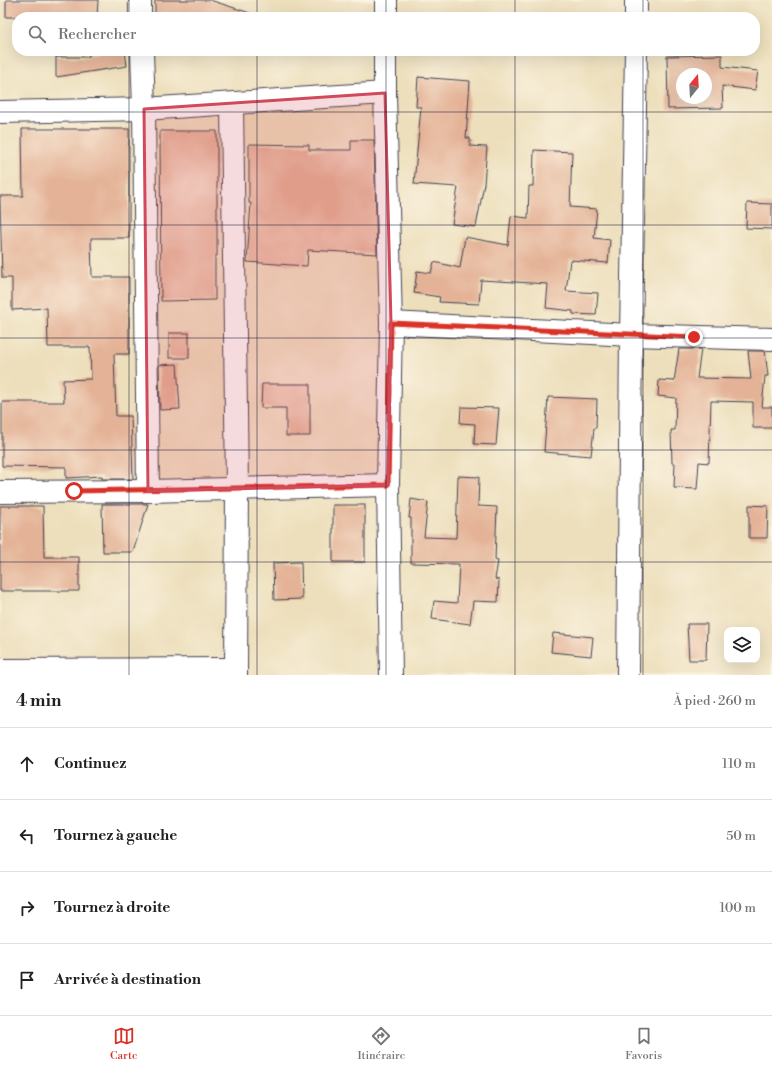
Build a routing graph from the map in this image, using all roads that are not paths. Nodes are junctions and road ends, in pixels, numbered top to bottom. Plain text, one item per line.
1 (140, 0) edge
2 (386, 0) edge
3 (636, 0) edge
4 (140, 12) edge
5 (386, 12) edge
6 (636, 12) edge
7 (142, 56) edge
8 (385, 56) edge
9 (636, 56) edge
10 (384, 93) junction
11 (232, 104) junction
12 (144, 109) junction
13 (0, 112) edge
14 (391, 323) junction
15 (631, 335) junction
16 (772, 339) edge
17 (388, 485) junction
18 (237, 488) junction
19 (148, 491) junction
20 (0, 492) edge
21 (0, 670) edge
22 (236, 672) edge
23 (391, 675) edge
24 (628, 675) edge

1 - 4 street
2 - 5 street
3 - 6 street
7 - 12 street
8 - 10 street
9 - 15 street
10 - 11 street
10 - 14 street
11 - 12 street
11 - 18 street
12 - 13 street
12 - 19 street
14 - 15 street
14 - 17 street
15 - 16 street
15 - 24 street
17 - 18 street
17 - 23 street
18 - 19 street
18 - 22 street
19 - 20 street
21 - 22 street

